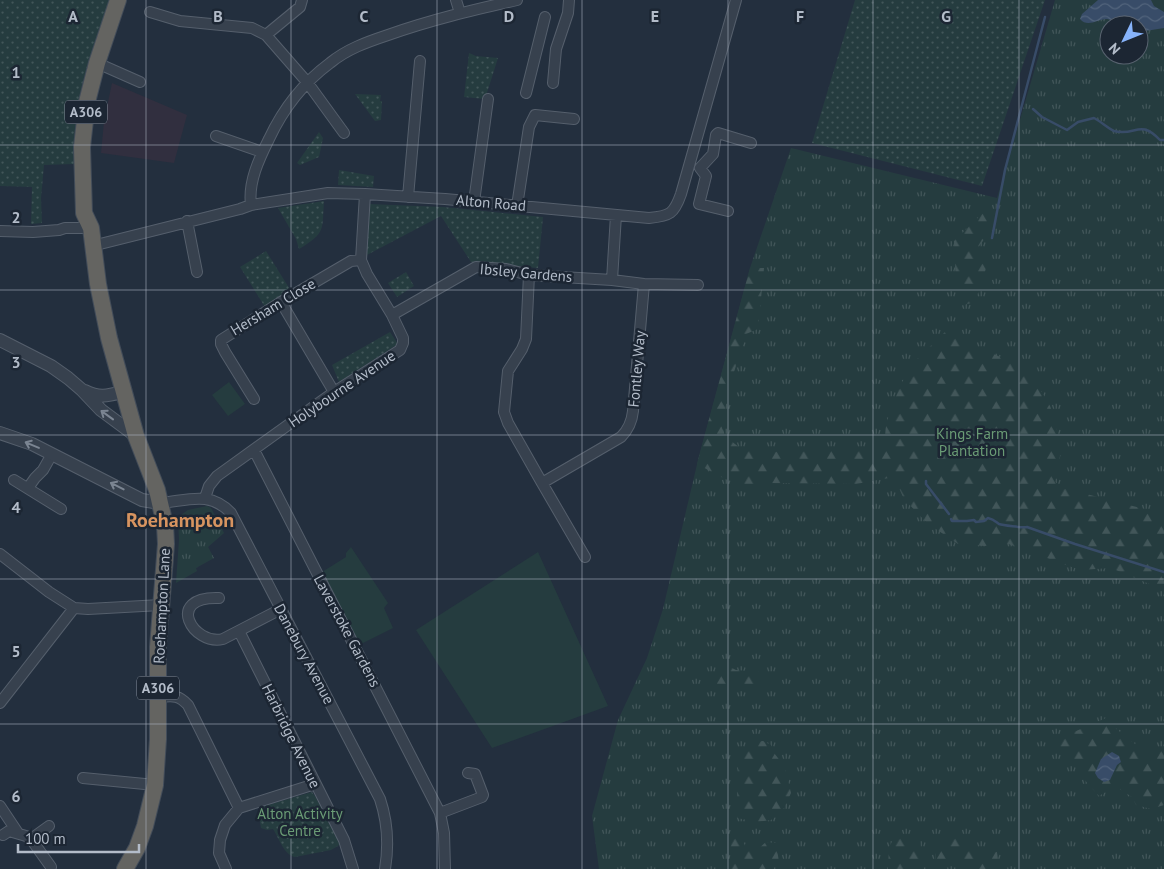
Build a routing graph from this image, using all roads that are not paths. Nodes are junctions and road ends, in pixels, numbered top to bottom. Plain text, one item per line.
1 (118, 0) edge
2 (128, 0) edge
3 (302, 0) edge
4 (456, 0) edge
5 (517, 0) edge
6 (569, 0) edge
7 (736, 0) edge
8 (506, 1) edge
9 (150, 12) dead end
10 (460, 13) junction
11 (545, 17) dead end
12 (266, 35) junction
13 (536, 54) junction
14 (554, 56) junction
15 (420, 61) dead end
16 (101, 65) junction
17 (140, 82) dead end
18 (307, 82) junction
19 (553, 83) dead end
20 (526, 92) dead end
21 (488, 99) dead end
22 (574, 119) dead end
23 (344, 133) dead end
24 (216, 136) dead end
25 (751, 143) dead end
26 (262, 152) junction
27 (689, 164) junction
28 (700, 168) junction
29 (365, 194) junction
30 (408, 197) junction
31 (474, 202) junction
32 (251, 205) junction
33 (517, 206) junction
34 (728, 211) dead end
35 (616, 215) junction
36 (187, 221) junction
37 (91, 228) junction
38 (0, 231) edge
39 (92, 246) junction
40 (361, 260) junction
41 (197, 272) dead end
42 (529, 275) junction
43 (612, 280) junction
44 (644, 284) junction
45 (698, 285) dead end
46 (281, 302) junction
47 (392, 315) junction
48 (0, 340) edge
49 (82, 390) junction
50 (122, 392) junction
51 (334, 392) junction
52 (254, 399) dead end
53 (0, 434) edge
54 (136, 436) junction
55 (254, 450) junction
56 (52, 454) junction
57 (14, 480) dead end
58 (542, 483) junction
59 (28, 488) junction
60 (205, 498) junction
61 (160, 503) junction
62 (61, 509) dead end
63 (0, 554) edge
64 (585, 557) dead end
65 (219, 598) dead end
66 (161, 604) junction
67 (74, 608) junction
68 (281, 609) junction
69 (239, 631) junction
70 (158, 697) junction
71 (0, 703) edge
72 (468, 773) dead end
73 (83, 778) dead end
74 (315, 784) junction
75 (155, 785) junction
76 (0, 806) edge
77 (238, 808) junction
78 (440, 812) junction
79 (49, 826) dead end
80 (18, 833) junction
81 (3, 836) dead end
82 (31, 839) junction
83 (51, 867) dead end
84 (125, 869) edge
85 (226, 869) edge
86 (353, 869) edge
87 (386, 869) edge
88 (445, 869) edge

1 - 16 highway, Roehampton Lane / A306
2 - 16 highway, Roehampton Lane / A306
3 - 12 street
4 - 10 street
5 - 8 street
6 - 14 street
7 - 27 street, Alton Road
8 - 10 street
9 - 12 street
10 - 18 street
11 - 13 street
12 - 18 street
13 - 14 street
13 - 20 street
14 - 19 street
15 - 30 street
16 - 17 street
16 - 37 highway, Roehampton Lane / A306
18 - 23 street
18 - 26 street
21 - 31 street
22 - 33 street
24 - 26 street
25 - 28 street
26 - 32 street
27 - 28 street
27 - 35 street, Alton Road
28 - 34 street
29 - 30 street, Alton Road
29 - 32 street, Alton Road
29 - 40 street, Holybourne Avenue
30 - 31 street, Alton Road
31 - 33 street, Alton Road
32 - 36 street, Alton Road
33 - 35 street, Alton Road
35 - 43 street
36 - 39 street, Alton Road
36 - 41 street
37 - 38 street
37 - 39 highway, Roehampton Lane / A306
39 - 50 highway, Roehampton Lane / A306
40 - 46 street, Hersham Close
40 - 47 street, Holybourne Avenue
42 - 43 street, Ibsley Gardens
42 - 47 street, Ibsley Gardens
42 - 58 street
43 - 44 street, Ibsley Gardens
44 - 45 street, Ibsley Gardens
44 - 58 street, Fontley Way
46 - 51 street
46 - 52 street, Hersham Close
47 - 51 street, Holybourne Avenue
48 - 49 street
49 - 50 street
54 -> 49 street
50 - 54 highway, Roehampton Lane / A306
51 - 55 street, Holybourne Avenue
56 -> 53 street
54 - 61 highway, Roehampton Lane / A306
55 - 60 street, Holybourne Avenue
55 - 78 street, Laverstoke Gardens
56 - 59 street
61 -> 56 street
57 - 59 street
58 - 64 street
59 - 62 street
60 - 61 street
60 - 68 street, Danebury Avenue
61 - 66 highway, Roehampton Lane / A306
63 - 67 street
65 - 69 street
66 - 67 street
66 - 70 highway, Roehampton Lane / A306
67 - 71 street
68 - 69 street
68 - 87 street, Danebury Avenue
69 - 74 street, Harbridge Avenue
70 - 75 highway, Roehampton Lane / A306
70 - 77 street
72 - 78 street
73 - 75 street
74 - 77 street
74 - 86 street, Harbridge Avenue
75 - 84 highway, Roehampton Lane / A306
76 - 80 street
77 - 85 street
78 - 88 street, Laverstoke Gardens
79 - 82 street
80 - 81 street
80 - 82 street
82 - 83 street

